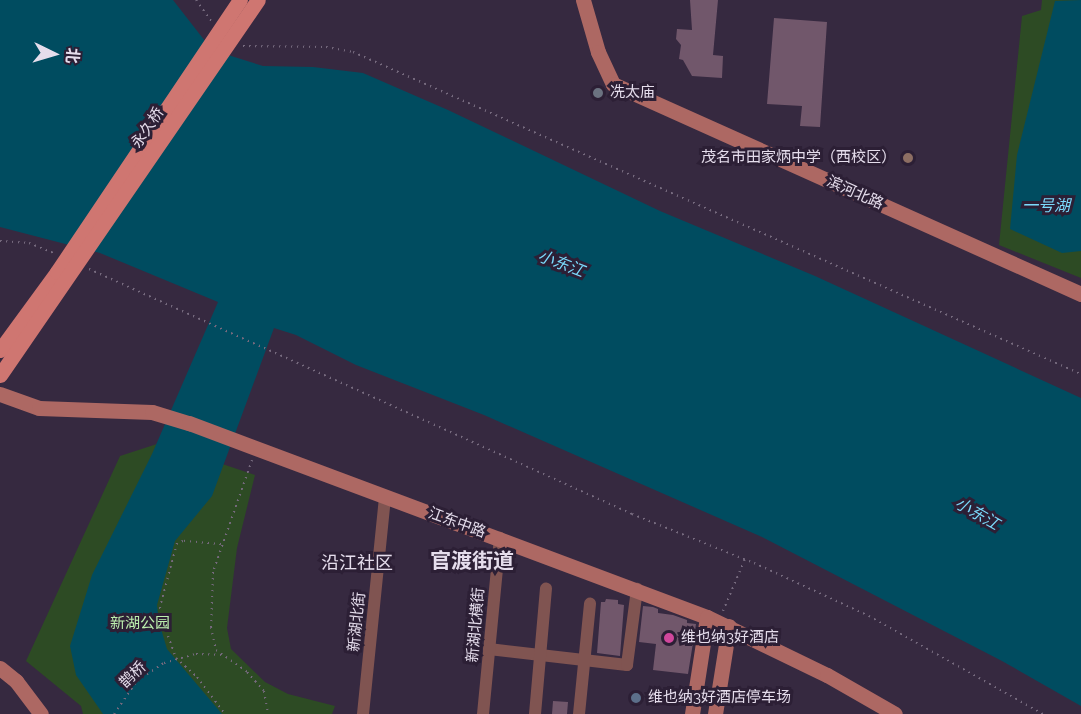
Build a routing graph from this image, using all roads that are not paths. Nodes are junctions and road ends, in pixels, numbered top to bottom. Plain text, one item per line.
1 (240, 0) edge
2 (258, 0) edge
3 (584, 0) edge
4 (62, 268) junction
5 (1081, 294) edge
6 (0, 350) edge
7 (0, 375) edge
8 (0, 394) edge
9 (385, 497) junction
10 (500, 538) junction
11 (546, 588) dead end
12 (637, 589) junction
13 (590, 604) dead end
14 (718, 622) junction
15 (489, 649) junction
16 (540, 656) junction
17 (584, 661) junction
18 (0, 668) edge
19 (693, 706) edge
20 (716, 708) edge
21 (41, 714) edge
22 (363, 714) edge
23 (483, 714) edge
24 (535, 714) edge
25 (579, 714) edge
26 (895, 714) edge

1 - 4 main road, 永久桥
2 - 4 main road, 永久桥
3 - 5 street, 滨河北路
4 - 6 main road
4 - 7 main road
8 - 9 street, 江东中路
9 - 10 street, 江东中路
9 - 22 street, 新湖北街
10 - 12 street, 江东中路
10 - 15 street, 新湖北横街
11 - 16 street
12 - 14 street, 江东中路
12 - 17 street
13 - 17 street
14 - 19 street
14 - 20 street
14 - 26 street, 江东中路
15 - 16 street
15 - 23 street, 新湖北横街
16 - 17 street
16 - 24 street
17 - 25 street
18 - 21 street
19 - 20 street

